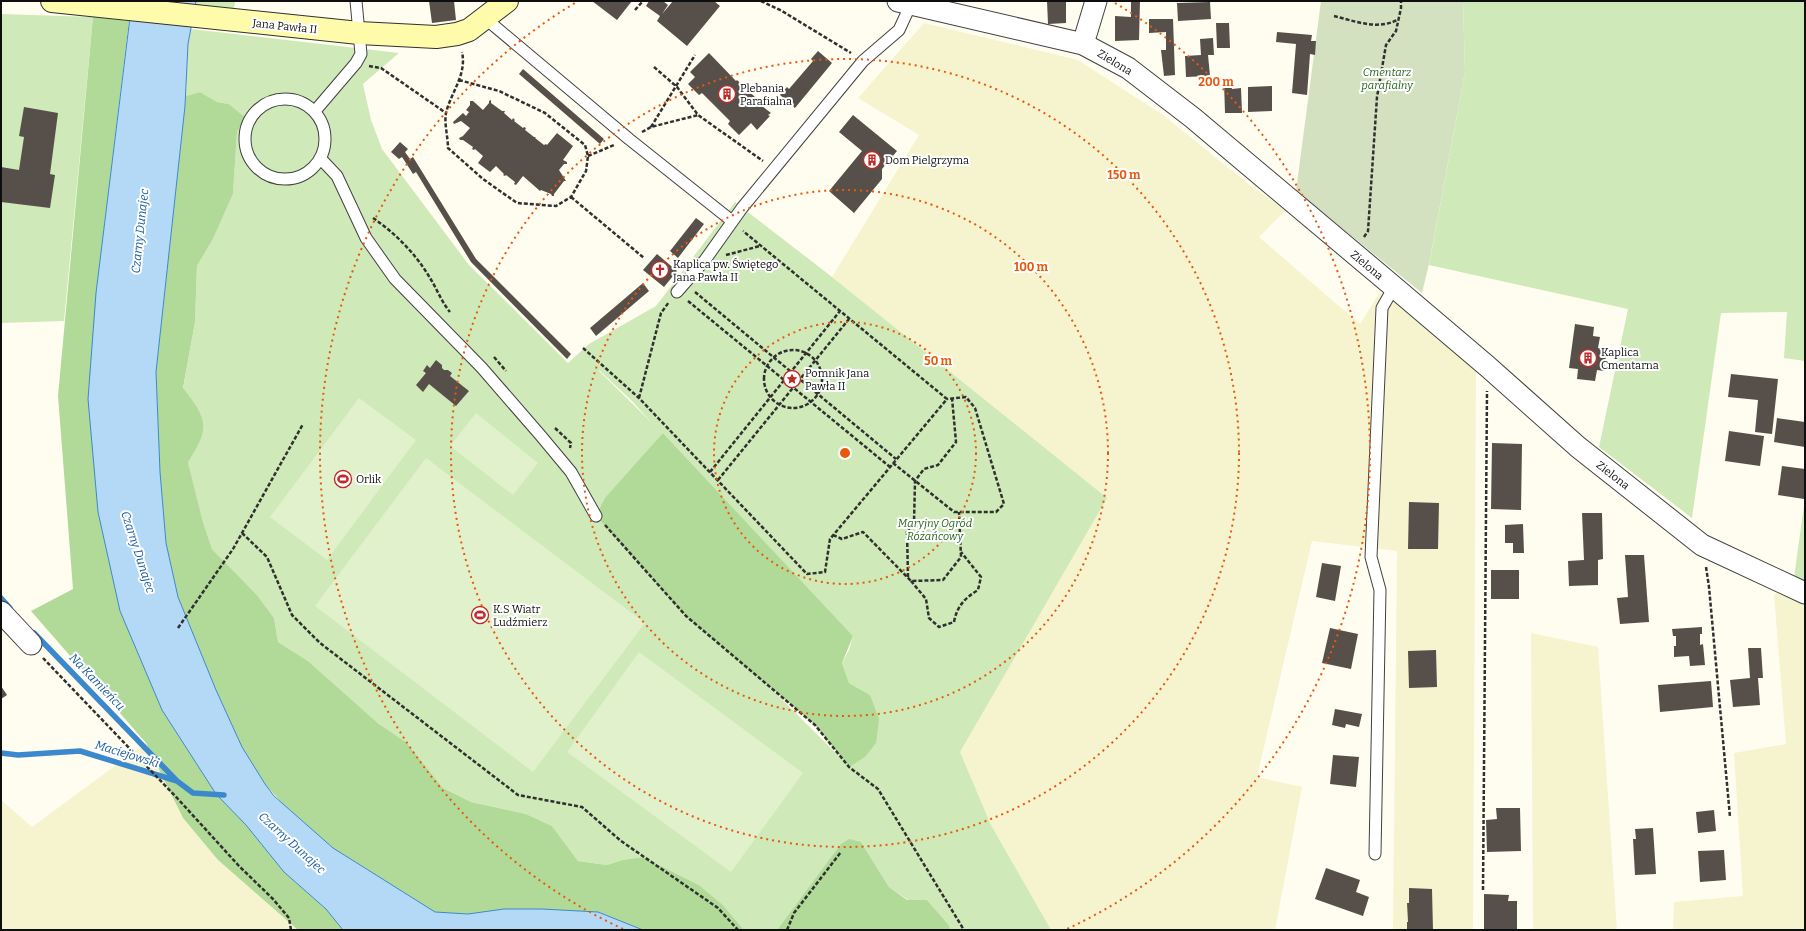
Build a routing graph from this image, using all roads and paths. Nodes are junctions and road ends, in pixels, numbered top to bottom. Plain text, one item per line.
1 (356, 1) edge
2 (507, 1) edge
3 (643, 1) edge
4 (761, 1) edge
5 (1096, 1) edge
6 (1401, 1) edge
7 (58, 2) edge
8 (904, 2) edge
9 (635, 10) dead end
10 (1334, 16) dead end
11 (486, 19) junction
12 (1399, 19) junction
13 (359, 33) junction
14 (457, 34) junction
15 (1083, 44) junction
16 (695, 55) dead end
17 (863, 61) junction
18 (356, 63) junction
19 (654, 67) dead end
20 (459, 80) junction
21 (677, 87) junction
22 (315, 111) junction
23 (446, 113) junction
24 (651, 127) dead end
25 (321, 159) junction
26 (774, 168) junction
27 (571, 197) junction
28 (353, 209) junction
29 (732, 221) junction
30 (1361, 242) dead end
31 (761, 246) junction
32 (644, 258) dead end
33 (705, 260) junction
34 (684, 283) junction
35 (1394, 287) junction
36 (677, 292) junction
37 (840, 312) junction
38 (451, 314) dead end
39 (849, 319) junction
40 (584, 348) dead end
41 (806, 354) junction
42 (492, 356) dead end
43 (774, 358) junction
44 (815, 361) junction
45 (1487, 366) junction
46 (767, 367) junction
47 (791, 372) junction
48 (507, 373) dead end
49 (800, 379) junction
50 (784, 381) junction
51 (793, 388) junction
52 (818, 394) junction
53 (639, 398) junction
54 (770, 398) junction
55 (952, 398) junction
56 (947, 399) junction
57 (810, 403) junction
58 (779, 405) junction
59 (303, 424) dead end
60 (550, 424) dead end
61 (896, 459) junction
62 (562, 461) junction
63 (893, 463) junction
64 (890, 467) junction
65 (710, 472) junction
66 (718, 480) junction
67 (915, 481) junction
68 (959, 512) junction
69 (596, 516) joint
70 (242, 533) junction
71 (833, 535) junction
72 (1702, 545) junction
73 (961, 552) junction
74 (908, 578) junction
75 (911, 581) junction
76 (1805, 594) edge
77 (1, 612) edge
78 (178, 628) dead end
79 (30, 644) joint
80 (1730, 818) dead end
81 (841, 852) dead end
82 (1375, 854) dead end
83 (1483, 890) dead end
84 (290, 930) edge
85 (738, 930) edge
86 (787, 930) edge
87 (964, 930) edge

1 - 13 lane
2 - 11 street, Jana Pawła II
3 - 9 path
4 - 17 path
5 - 15 street
6 - 12 path
7 - 13 street, Jana Pawła II
8 - 15 street, Zielona
8 - 17 lane
10 - 12 path
11 - 14 street, Jana Pawła II
11 - 29 lane
12 - 30 path
13 - 14 street, Jana Pawła II
13 - 18 lane
14 - 20 path
15 - 35 street, Zielona
16 - 21 path
17 - 26 lane
18 - 22 lane
18 - 23 path
19 - 21 path
20 - 23 path
20 - 27 path
21 - 24 path
21 - 26 path
22 - 25 lane
22 - 25 lane
23 - 27 path
25 - 28 lane
26 - 29 lane
27 - 32 path
28 - 38 path
28 - 62 lane
29 - 31 path
29 - 33 lane
31 - 33 path
31 - 37 path
33 - 34 lane
34 - 36 lane
34 - 43 path
35 - 45 street, Zielona
35 - 82 lane
36 - 46 path
36 - 53 path
37 - 39 path
37 - 41 path
39 - 44 path
39 - 56 path
40 - 53 path
41 - 43 path
41 - 44 path
41 - 47 path
42 - 48 path
43 - 46 path
43 - 47 path
44 - 49 path
44 - 52 path
45 - 72 street, Zielona
45 - 83 path
46 - 50 path
46 - 54 path
47 - 49 path
47 - 50 path
49 - 51 path
49 - 52 path
50 - 51 path
50 - 54 path
51 - 57 path
51 - 58 path
52 - 57 path
52 - 61 path
53 - 65 path
54 - 58 path
54 - 65 path
55 - 56 path
55 - 67 path
55 - 68 path
56 - 61 path
57 - 58 path
57 - 64 path
58 - 66 path
59 - 70 path
60 - 62 path
61 - 63 path
62 - 69 lane
63 - 64 path
63 - 67 path
64 - 71 path
65 - 66 path
66 - 71 path
67 - 68 path
67 - 74 path
68 - 73 path
69 - 87 path
70 - 78 path
70 - 85 path
71 - 74 path
72 - 76 street, Zielona
72 - 80 path
73 - 75 path
73 - 75 path
74 - 75 path
77 - 79 street
79 - 84 path
81 - 86 path

